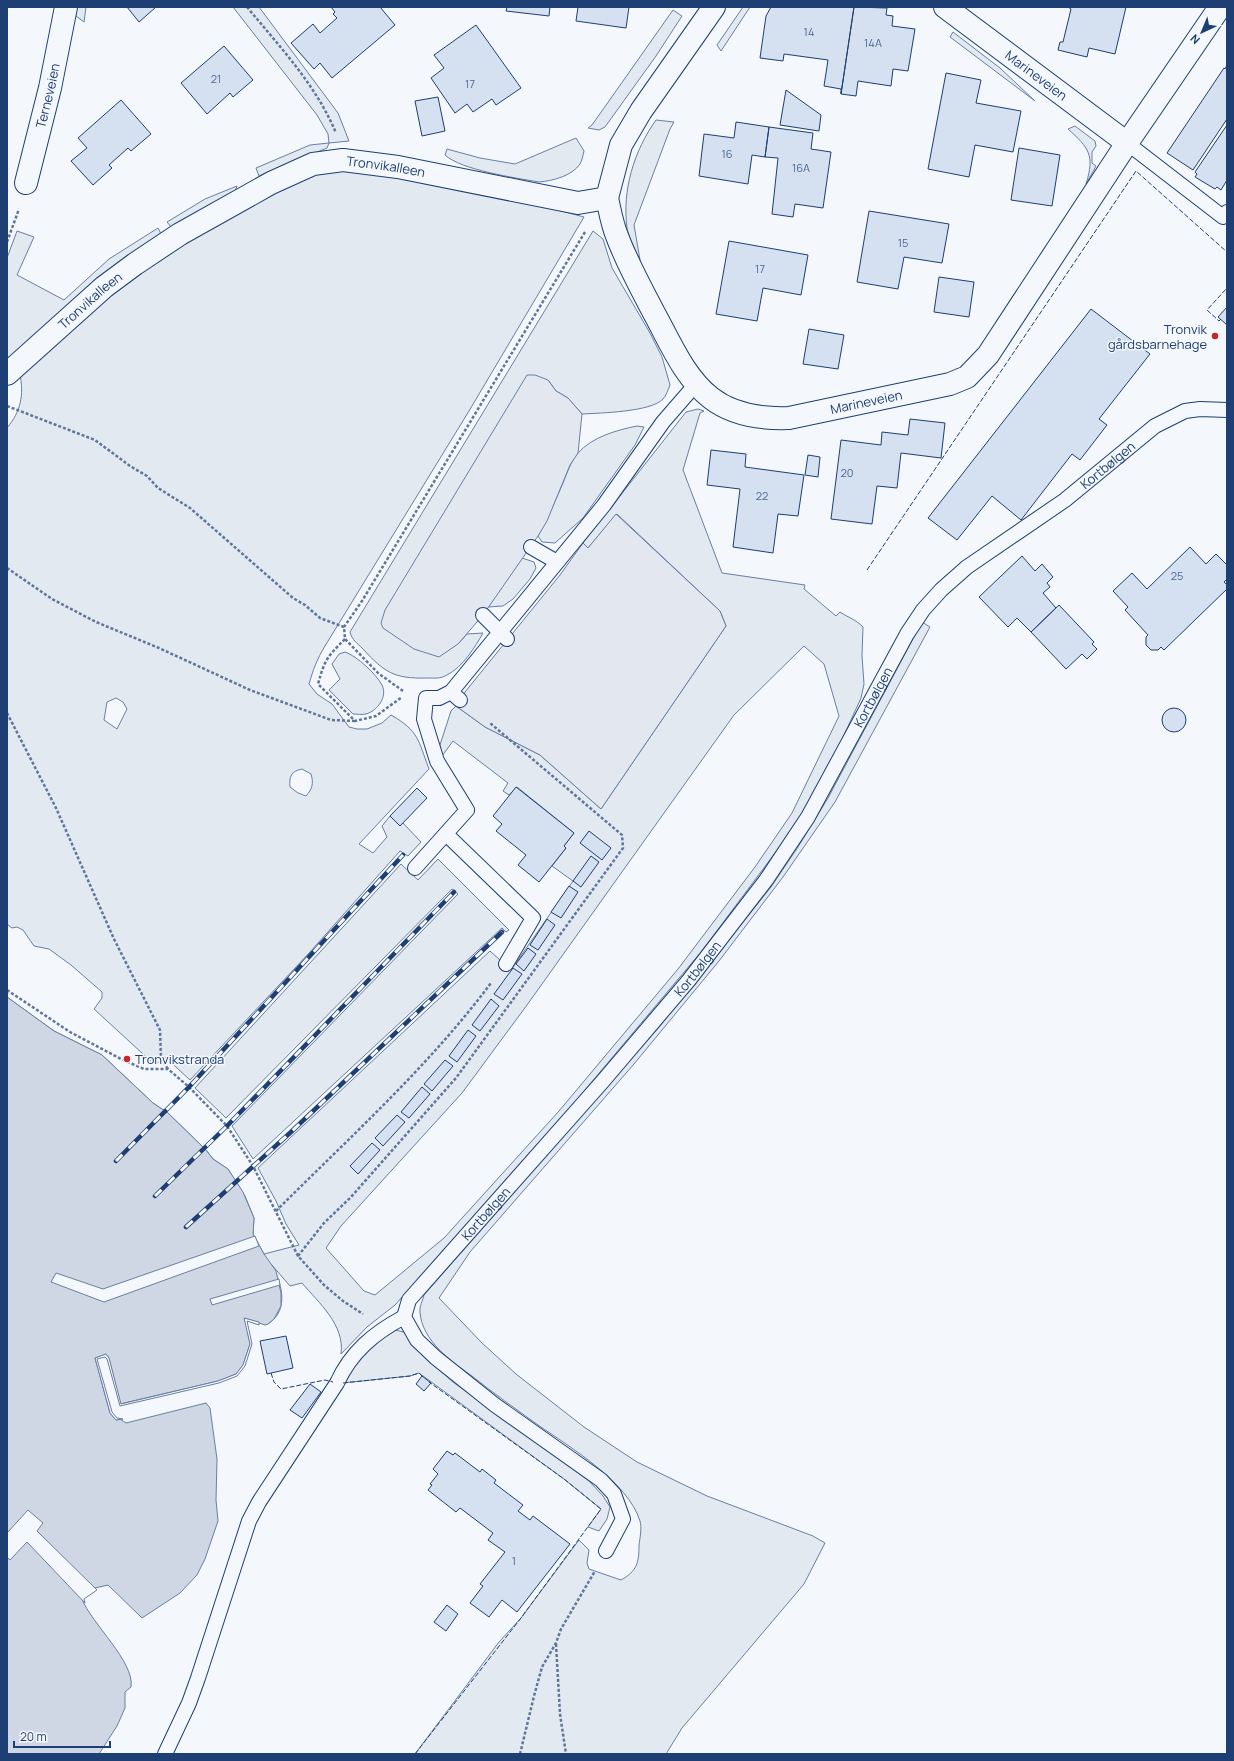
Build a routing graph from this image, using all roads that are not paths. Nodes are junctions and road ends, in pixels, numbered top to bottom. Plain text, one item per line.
1 (66, 7) edge
2 (714, 7) edge
3 (945, 7) edge
4 (1220, 7) edge
5 (1127, 143) junction
6 (26, 183) road end
7 (607, 198) junction
8 (1227, 212) edge
9 (7, 374) edge
10 (696, 384) junction
11 (1227, 410) edge
12 (531, 547) dead end
13 (556, 568) junction
14 (483, 615) dead end
15 (503, 635) junction
16 (446, 834) junction
17 (416, 868) dead end
18 (506, 964) road end
19 (404, 1317) junction
20 (606, 1551) road end
21 (165, 1754) edge

1 - 6 street, Terneveien
2 - 7 street
3 - 5 street, Marineveien
4 - 5 street, Marineveien
5 - 8 lane
5 - 10 street, Marineveien
7 - 9 street, Tronvikalleen
7 - 10 street, Marineveien
10 - 13 lane
11 - 19 lane, Kortbølgen
12 - 13 lane
13 - 15 lane
14 - 15 lane
15 - 16 lane
16 - 17 lane
16 - 18 lane
19 - 20 lane
19 - 21 lane

